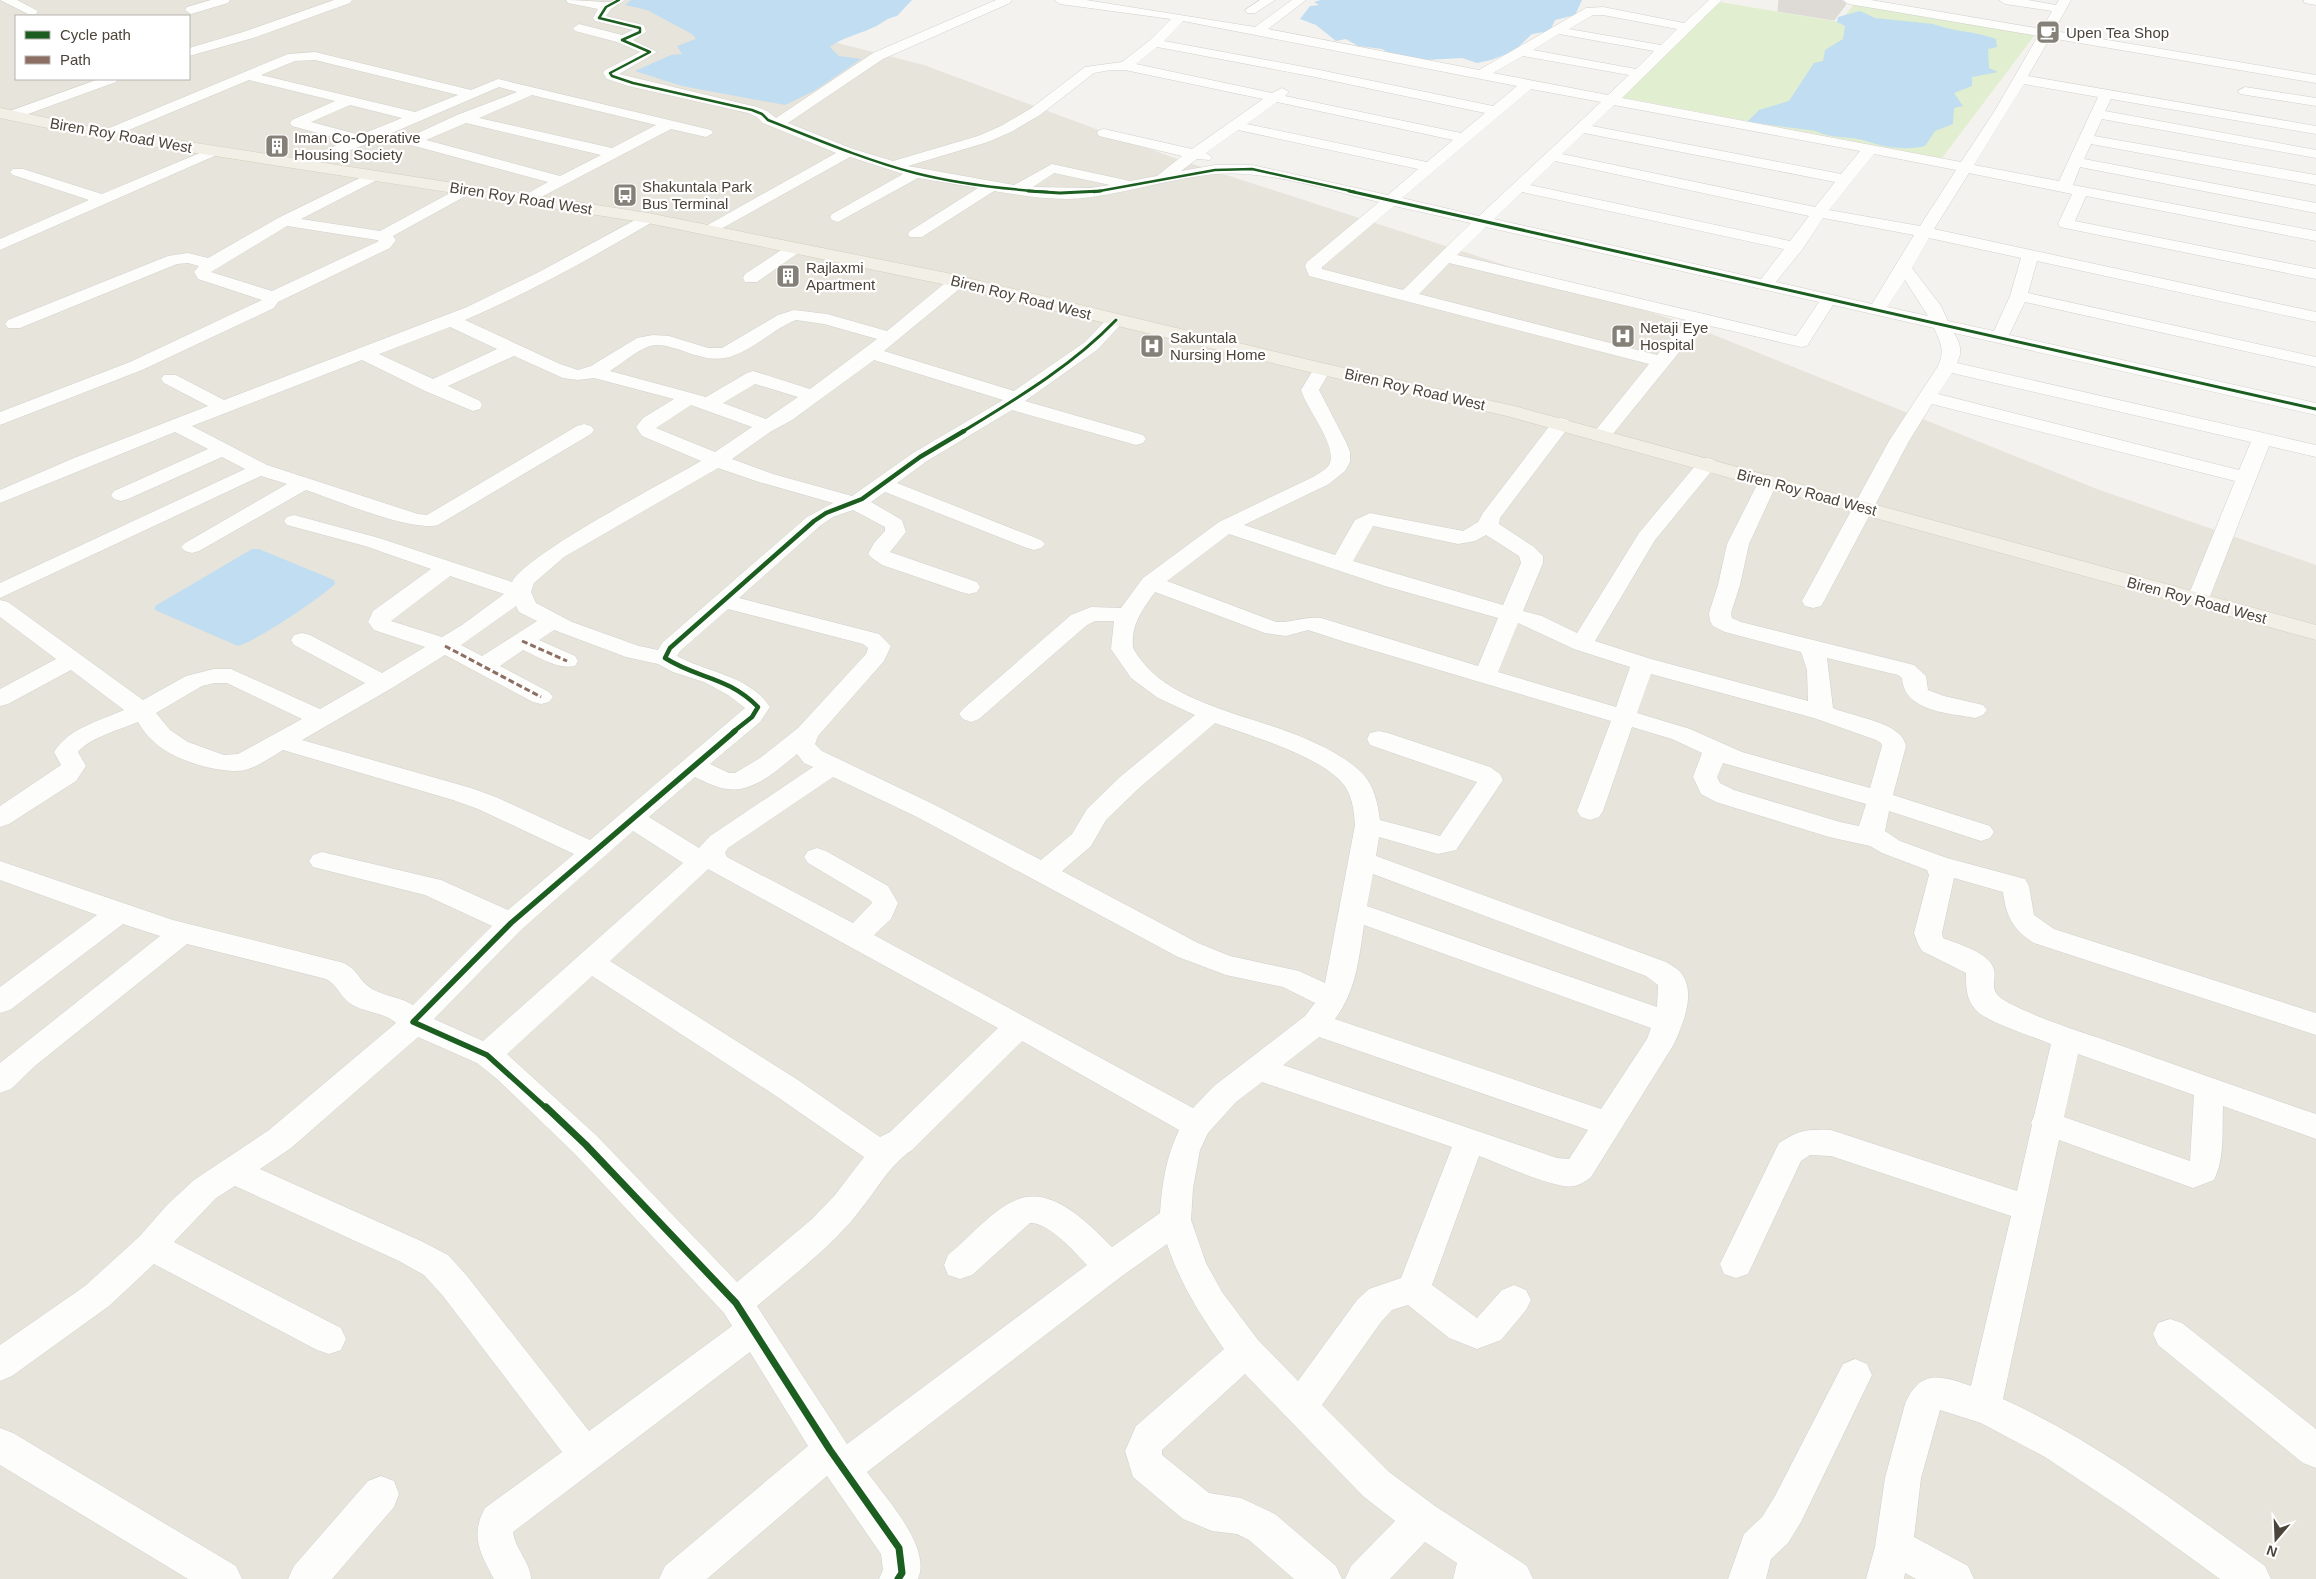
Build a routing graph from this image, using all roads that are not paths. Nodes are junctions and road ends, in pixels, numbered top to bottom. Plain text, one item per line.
1 (6, 0) edge
2 (224, 0) edge
3 (346, 0) edge
4 (572, 0) edge
5 (620, 0) edge
6 (1006, 0) edge
7 (1060, 0) edge
8 (1269, 0) edge
9 (1277, 0) edge
10 (1716, 0) edge
11 (1849, 0) edge
12 (2004, 0) edge
13 (2309, 0) edge
14 (2316, 1) edge
15 (1298, 2) edge
16 (2062, 4) edge
17 (606, 7) junction
18 (191, 10) dead end
19 (1251, 10) dead end
20 (32, 11) dead end
21 (1180, 17) junction
22 (1686, 27) junction
23 (579, 28) dead end
24 (1258, 30) junction
25 (1555, 30) junction
26 (2046, 33) junction
27 (622, 40) junction
28 (1155, 43) junction
29 (1343, 48) junction
30 (1662, 49) junction
31 (1519, 51) junction
32 (190, 52) edge
33 (1125, 66) junction
34 (1310, 72) junction
35 (1638, 72) junction
36 (1480, 75) junction
37 (248, 76) junction
38 (2019, 79) junction
39 (2316, 79) edge
40 (107, 80) edge
41 (1528, 84) junction
42 (530, 91) junction
43 (2316, 91) edge
44 (2244, 92) junction
45 (472, 94) junction
46 (2106, 94) junction
47 (1274, 98) junction
48 (350, 100) junction
49 (1611, 100) junction
50 (2316, 102) edge
51 (433, 110) junction
52 (1496, 111) junction
53 (6, 114) edge
54 (2097, 114) junction
55 (2316, 116) edge
56 (416, 117) junction
57 (465, 118) junction
58 (778, 123) junction
59 (668, 124) junction
60 (1234, 125) junction
61 (1582, 128) junction
62 (2316, 130) edge
63 (706, 133) dead end
64 (1104, 133) dead end
65 (107, 134) junction
66 (1464, 138) junction
67 (2086, 138) junction
68 (359, 142) junction
69 (1870, 149) junction
70 (214, 151) junction
71 (848, 152) junction
72 (613, 153) junction
73 (1194, 154) junction
74 (2316, 154) edge
75 (1553, 156) junction
76 (2076, 162) junction
77 (301, 165) junction
78 (892, 166) junction
79 (1429, 167) junction
80 (1252, 168) junction
81 (1964, 169) junction
82 (18, 172) dead end
83 (916, 173) junction
84 (374, 176) junction
85 (1844, 179) junction
86 (1158, 180) junction
87 (2316, 180) edge
88 (560, 181) junction
89 (1131, 184) junction
90 (990, 187) junction
91 (1520, 187) junction
92 (2064, 187) junction
93 (466, 190) junction
94 (1017, 190) junction
95 (2081, 190) junction
96 (101, 199) junction
97 (528, 199) junction
98 (1392, 199) junction
99 (2316, 208) edge
100 (1819, 213) junction
101 (838, 217) dead end
102 (648, 218) junction
103 (1482, 220) junction
104 (284, 221) junction
105 (710, 230) junction
106 (1924, 232) junction
107 (916, 234) dead end
108 (382, 236) junction
109 (2316, 236) edge
110 (0, 245) edge
111 (1796, 247) junction
112 (795, 248) junction
113 (1445, 257) junction
114 (2030, 257) junction
115 (210, 264) junction
116 (1904, 268) junction
117 (2316, 274) edge
118 (751, 278) dead end
119 (957, 282) junction
120 (1766, 284) junction
121 (1407, 296) junction
122 (2019, 296) junction
123 (272, 298) junction
124 (1829, 299) junction
125 (1877, 310) junction
126 (2316, 317) edge
127 (1697, 318) junction
128 (450, 320) junction
129 (1116, 320) junction
130 (5, 324) edge
131 (1942, 326) junction
132 (890, 338) junction
133 (1999, 338) junction
134 (515, 351) junction
135 (871, 352) junction
136 (363, 353) junction
137 (1661, 362) junction
138 (2316, 362) edge
139 (1947, 366) junction
140 (1322, 368) junction
141 (593, 372) junction
142 (170, 379) dead end
143 (432, 387) junction
144 (813, 396) junction
145 (1927, 397) junction
146 (699, 401) junction
147 (1013, 401) junction
148 (473, 405) dead end
149 (224, 407) junction
150 (2316, 409) edge
151 (0, 419) edge
152 (1561, 424) junction
153 (178, 426) junction
154 (763, 428) junction
155 (584, 430) dead end
156 (1601, 436) junction
157 (2262, 438) junction
158 (1136, 439) dead end
159 (222, 450) junction
160 (2316, 451) edge
161 (717, 460) junction
162 (1706, 464) junction
163 (260, 469) junction
164 (2246, 478) junction
165 (154, 480) junction
166 (1768, 481) junction
167 (304, 483) junction
168 (883, 484) junction
169 (121, 495) dead end
170 (0, 497) edge
171 (190, 501) junction
172 (852, 503) junction
173 (1863, 507) junction
174 (412, 519) junction
175 (294, 521) dead end
176 (1488, 525) junction
177 (1226, 526) junction
178 (372, 542) junction
179 (1034, 544) dead end
180 (192, 547) dead end
181 (1339, 564) junction
182 (447, 568) junction
183 (1151, 583) junction
184 (969, 587) dead end
185 (0, 591) edge
186 (520, 592) junction
187 (2198, 599) junction
188 (724, 601) junction
189 (1813, 601) dead end
190 (0, 607) edge
191 (1512, 614) junction
192 (1127, 615) junction
193 (553, 621) junction
194 (2316, 633) edge
195 (302, 640) dead end
196 (522, 641) junction
197 (1582, 644) junction
198 (445, 646) junction
199 (1809, 647) junction
200 (665, 658) junction
201 (72, 660) junction
202 (567, 661) dead end
203 (1643, 664) junction
204 (483, 666) junction
205 (1485, 676) junction
206 (384, 683) junction
207 (541, 697) dead end
208 (0, 699) edge
209 (142, 710) junction
210 (1975, 710) dead end
211 (1822, 712) junction
212 (971, 714) dead end
213 (1211, 714) junction
214 (1622, 717) junction
215 (321, 719) junction
216 (807, 733) junction
217 (1379, 739) dead end
218 (282, 742) junction
219 (1715, 750) junction
220 (692, 766) junction
221 (832, 766) junction
222 (1879, 799) junction
223 (1590, 810) dead end
224 (0, 818) edge
225 (632, 818) junction
226 (1368, 825) junction
227 (1980, 832) dead end
228 (1875, 838) junction
229 (593, 852) junction
230 (706, 857) junction
231 (817, 857) dead end
232 (322, 861) dead end
233 (1363, 861) junction
234 (1939, 866) junction
235 (0, 870) edge
236 (1043, 873) junction
237 (1354, 911) junction
238 (119, 913) junction
239 (511, 923) junction
240 (183, 932) junction
241 (855, 936) junction
242 (588, 965) junction
243 (1334, 998) junction
244 (0, 1002) edge
245 (413, 1022) junction
246 (1669, 1023) junction
247 (1315, 1024) junction
248 (2316, 1024) edge
249 (1018, 1027) junction
250 (2067, 1038) junction
251 (486, 1055) junction
252 (1256, 1068) junction
253 (0, 1081) edge
254 (2209, 1089) junction
255 (2046, 1123) junction
256 (1608, 1124) junction
257 (1197, 1125) junction
258 (2316, 1127) edge
259 (1470, 1140) junction
260 (886, 1151) junction
261 (234, 1171) junction
262 (2028, 1208) junction
263 (1175, 1220) junction
264 (151, 1246) junction
265 (1736, 1264) dead end
266 (960, 1265) dead end
267 (1110, 1266) junction
268 (1412, 1289) junction
269 (1514, 1300) dead end
270 (745, 1316) junction
271 (2170, 1334) dead end
272 (329, 1339) dead end
273 (1246, 1351) junction
274 (0, 1365) edge
275 (1855, 1375) dead end
276 (1984, 1406) junction
277 (1300, 1407) junction
278 (2310, 1440) edge
279 (0, 1445) edge
280 (586, 1455) junction
281 (837, 1460) junction
282 (381, 1494) dead end
283 (1422, 1519) junction
284 (1889, 1563) edge
285 (1475, 1567) edge
286 (512, 1576) dead end
287 (223, 1579) edge
288 (307, 1579) edge
289 (678, 1579) edge
290 (898, 1579) edge
291 (1323, 1579) edge
292 (1364, 1579) edge
293 (1514, 1579) edge
294 (1747, 1579) edge
295 (1955, 1579) edge
296 (2252, 1579) edge

1 - 20 street
2 - 18 street
3 - 32 street
4 - 17 street
5 - 17 street
6 - 58 street
7 - 21 street
8 - 19 street
9 - 15 street
10 - 22 street
11 - 26 street
12 - 16 street
13 - 14 street
15 - 24 street
16 - 26 street
17 - 27 street
21 - 24 street
21 - 28 street
22 - 25 street
22 - 30 street
23 - 27 street
24 - 29 street
25 - 30 street
25 - 31 street
26 - 38 street
26 - 44 street
27 - 58 street
28 - 33 street
28 - 34 street
29 - 34 street
29 - 36 street
30 - 35 street
31 - 35 street
31 - 36 street
33 - 47 street
33 - 78 street
34 - 47 street
34 - 52 street
35 - 49 street
36 - 41 street
37 - 45 street
37 - 48 street
37 - 65 street
38 - 46 street
38 - 81 street
39 - 44 street
40 - 53 street
41 - 49 street
41 - 52 street
42 - 45 street
42 - 57 street
42 - 59 street
43 - 44 street
44 - 46 street
44 - 50 street
44 - 55 street
44 - 62 street
45 - 51 street
46 - 54 street
47 - 60 street
47 - 66 street
48 - 56 street
48 - 68 street
49 - 61 street
49 - 69 street
51 - 56 street
51 - 57 street
52 - 66 street
53 - 65 main road, Biren Roy Road West
54 - 67 street
54 - 74 street
56 - 68 street
57 - 72 street
57 - 88 street
58 - 71 street
59 - 63 street
59 - 72 street
60 - 73 street
60 - 79 street
61 - 75 street
61 - 85 street
64 - 73 street
65 - 70 main road, Biren Roy Road West
66 - 79 street
67 - 76 street
67 - 87 street
68 - 77 street
69 - 81 street
69 - 85 street
70 - 77 main road, Biren Roy Road West
70 - 96 street
71 - 78 street
71 - 105 street
72 - 88 street
73 - 80 street
73 - 86 street
75 - 91 street
75 - 100 street
76 - 92 street
76 - 99 street
77 - 84 main road, Biren Roy Road West
78 - 83 street
79 - 98 street
80 - 86 street
80 - 98 street
81 - 92 street
81 - 106 street
82 - 96 street
83 - 90 street
83 - 101 street
84 - 93 main road, Biren Roy Road West
84 - 104 street
85 - 100 street
86 - 89 street
88 - 97 street
89 - 94 street
89 - 94 street
90 - 94 street
90 - 107 street
91 - 103 street
91 - 111 street
92 - 95 street
93 - 97 main road, Biren Roy Road West
93 - 108 street
95 - 109 street
95 - 117 street
96 - 110 street
97 - 102 main road, Biren Roy Road West
98 - 103 street
98 - 121 street
100 - 106 street
100 - 111 street
102 - 105 main road, Biren Roy Road West
102 - 128 street
103 - 113 street
103 - 120 street
104 - 108 street
104 - 115 street
105 - 112 main road, Biren Roy Road West
106 - 114 street
106 - 116 street
108 - 123 street
111 - 120 street
112 - 118 street
112 - 119 main road, Biren Roy Road West
113 - 121 street
113 - 127 street
114 - 122 street
114 - 126 street
115 - 123 street
115 - 130 street
116 - 125 street
116 - 131 street
119 - 129 main road, Biren Roy Road West
119 - 132 street
120 - 124 street
121 - 137 street
122 - 133 street
122 - 138 street
123 - 151 street
124 - 125 street
124 - 127 street
125 - 131 street
127 - 137 street
128 - 134 street
128 - 136 street
129 - 140 main road, Biren Roy Road West
129 - 147 street
131 - 133 street
131 - 139 street
132 - 135 street
132 - 141 street
133 - 150 street
134 - 141 street
134 - 143 street
135 - 144 street
135 - 147 street
136 - 143 street
136 - 149 street
137 - 156 street
139 - 145 street
139 - 157 street
140 - 152 main road, Biren Roy Road West
140 - 177 street
141 - 146 street
142 - 149 street
143 - 148 street
144 - 146 street
144 - 154 street
145 - 164 street
145 - 173 street
146 - 154 street
146 - 161 street
147 - 158 street
147 - 168 street
149 - 153 street
152 - 156 main road, Biren Roy Road West
152 - 176 street
153 - 159 street
153 - 170 street
154 - 161 street
155 - 174 street
156 - 162 main road, Biren Roy Road West
157 - 160 street
157 - 164 street
159 - 163 street
159 - 165 street
161 - 172 street
161 - 186 street
162 - 166 main road, Biren Roy Road West
162 - 197 street
163 - 167 street
163 - 171 street
164 - 187 street
165 - 169 street
165 - 171 street
166 - 173 main road, Biren Roy Road West
166 - 199 street
167 - 174 street
167 - 180 street
168 - 172 street
168 - 179 street
171 - 185 street
172 - 184 street
172 - 188 street
173 - 187 main road, Biren Roy Road West
173 - 189 street
174 - 178 street
175 - 178 street
176 - 181 street
176 - 191 street
177 - 181 street
177 - 183 street
178 - 182 street
181 - 191 street
182 - 186 street
182 - 198 street
183 - 192 street
183 - 205 street
186 - 193 street
186 - 198 street
187 - 194 main road, Biren Roy Road West
188 - 200 street
188 - 216 street
190 - 201 street
191 - 197 street
191 - 205 street
192 - 212 street
192 - 213 street
193 - 196 street
193 - 200 street
195 - 206 street
196 - 202 street
196 - 204 street
197 - 203 street
198 - 204 street
198 - 206 street
199 - 210 street
199 - 211 street
200 - 220 street
201 - 208 street
201 - 209 street
203 - 211 street
203 - 214 street
204 - 207 street
205 - 214 street
206 - 215 street
209 - 215 street
209 - 218 street
209 - 224 street
211 - 222 street
213 - 226 street
213 - 236 street
214 - 219 street
214 - 223 street
215 - 218 street
216 - 220 street
216 - 221 street
217 - 226 street
218 - 229 street
219 - 222 street
219 - 228 street
220 - 225 street
221 - 230 street
221 - 236 street
222 - 227 street
222 - 228 street
225 - 229 street
225 - 230 street
226 - 233 street
228 - 234 street
229 - 239 street
230 - 241 street
230 - 242 street
231 - 241 street
232 - 239 street
233 - 237 street
233 - 246 street
234 - 248 street
234 - 250 street
235 - 238 street
236 - 243 street
237 - 243 street
237 - 246 street
238 - 240 street
238 - 244 street
239 - 245 street
240 - 245 street
240 - 253 street
241 - 249 street
242 - 251 street
242 - 260 street
243 - 247 street
245 - 251 street
245 - 261 street
246 - 256 street
247 - 252 street
247 - 256 street
249 - 257 street
249 - 260 street
250 - 254 street
250 - 255 street
251 - 270 street
252 - 257 street
252 - 259 street
254 - 255 street
254 - 258 street
255 - 262 street
256 - 259 street
257 - 263 street
259 - 268 street
260 - 270 street
261 - 264 street
261 - 280 street
262 - 265 street
262 - 276 street
263 - 267 street
263 - 273 street
264 - 272 street
264 - 274 street
266 - 267 street
267 - 281 street
268 - 269 street
268 - 277 street
270 - 280 street
270 - 281 street
271 - 278 street
273 - 277 street
273 - 291 street
275 - 294 street
276 - 284 street
276 - 296 street
277 - 283 street
279 - 287 street
280 - 286 street
281 - 289 street
281 - 290 street
282 - 288 street
283 - 285 street
283 - 292 street
284 - 295 street
285 - 293 street

